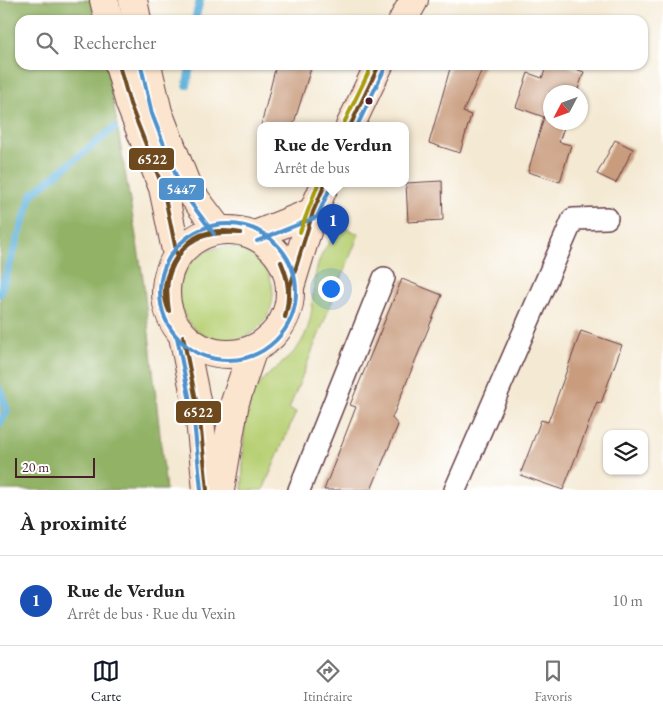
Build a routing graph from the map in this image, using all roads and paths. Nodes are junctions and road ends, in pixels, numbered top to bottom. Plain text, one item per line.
1 (104, 0) edge
2 (133, 0) edge
3 (414, 0) edge
4 (108, 15) edge
5 (136, 15) edge
6 (406, 15) edge
7 (120, 70) edge
8 (148, 70) edge
9 (376, 70) edge
10 (352, 122) edge
11 (324, 187) edge
12 (313, 212) junction
13 (607, 218) dead end
14 (219, 230) junction
15 (255, 235) junction
16 (177, 255) junction
17 (384, 278) dead end
18 (290, 287) junction
19 (183, 336) junction
20 (253, 349) junction
21 (207, 490) edge
22 (220, 490) edge
23 (300, 490) edge
24 (455, 490) edge

1 - 4 main road
2 - 5 main road
3 - 6 main road
7 - 16 main road
8 - 14 main road
9 - 10 main road
11 - 12 main road
12 - 15 main road
12 - 18 main road
13 - 24 street
14 - 15 main road
14 - 16 main road
15 - 18 main road
16 - 19 main road
17 - 23 street
18 - 20 main road
19 - 20 main road
19 - 21 main road
20 - 22 main road

